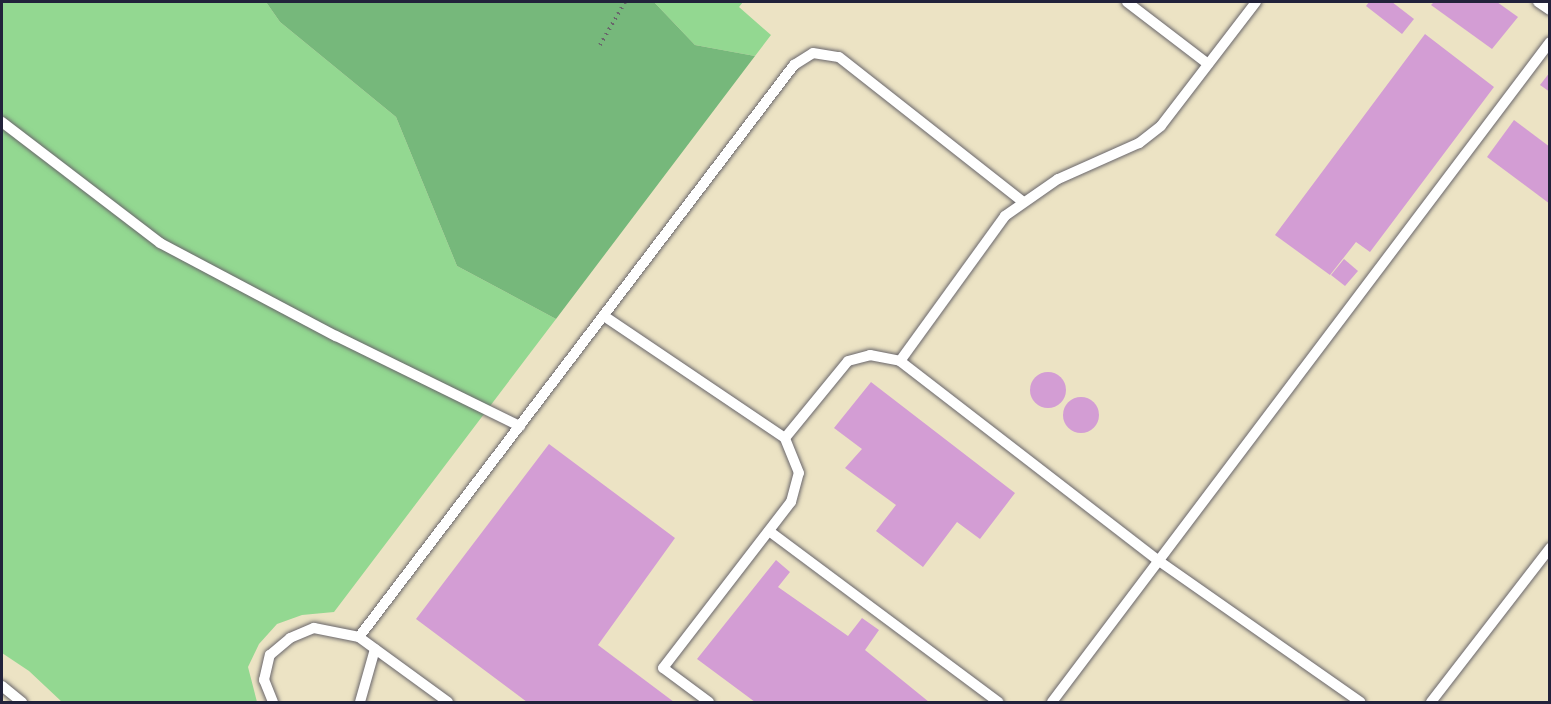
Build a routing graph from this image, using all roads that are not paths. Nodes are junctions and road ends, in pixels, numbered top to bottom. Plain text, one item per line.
1 (1127, 2) edge
2 (1256, 2) edge
3 (1538, 2) edge
4 (1550, 10) edge
5 (1550, 42) edge
6 (1208, 64) junction
7 (2, 122) edge
8 (1023, 202) junction
9 (604, 316) junction
10 (900, 361) junction
11 (520, 426) junction
12 (785, 438) junction
13 (769, 531) junction
14 (1550, 548) edge
15 (1159, 561) junction
16 (359, 637) junction
17 (375, 649) junction
18 (2, 686) edge
19 (22, 702) edge
20 (273, 702) edge
21 (360, 702) edge
22 (448, 702) edge
23 (709, 702) edge
24 (998, 702) edge
25 (1052, 702) edge
26 (1360, 702) edge
27 (1431, 702) edge

1 - 6 lane
2 - 6 lane
3 - 4 lane
5 - 15 lane
6 - 8 lane
7 - 11 lane
8 - 9 lane
8 - 10 lane
9 - 11 lane
9 - 12 lane
10 - 12 lane
10 - 15 lane
11 - 16 lane
12 - 13 lane
13 - 23 lane
13 - 24 lane
14 - 27 lane
15 - 25 lane
15 - 26 lane
16 - 17 lane
16 - 20 lane
17 - 21 lane
17 - 22 lane
18 - 19 lane

